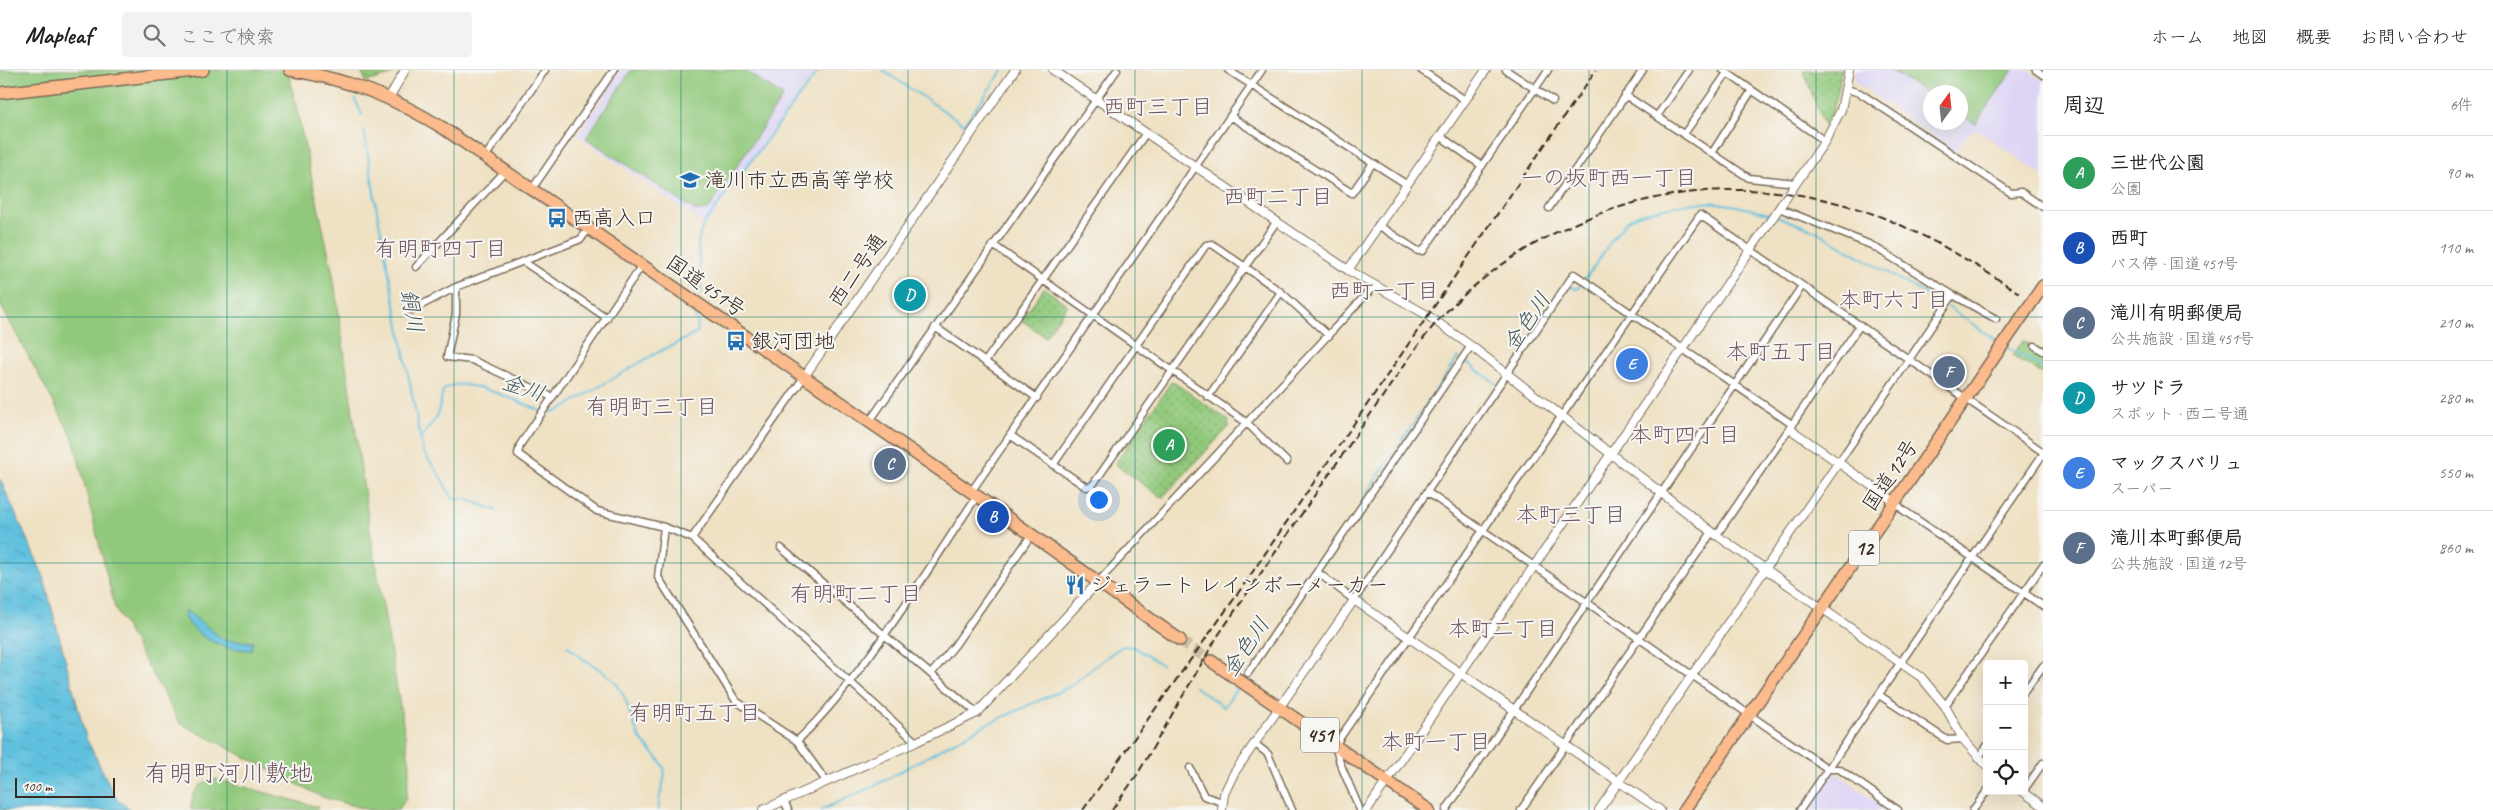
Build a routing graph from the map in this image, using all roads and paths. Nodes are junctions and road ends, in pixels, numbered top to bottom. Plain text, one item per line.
1 (203, 70) edge
2 (290, 70) edge
3 (404, 70) edge
4 (545, 70) edge
5 (614, 70) edge
6 (1015, 70) edge
7 (1053, 70) edge
8 (1117, 70) edge
9 (1228, 70) edge
10 (1262, 70) edge
11 (1421, 70) edge
12 (1486, 70) edge
13 (1506, 70) edge
14 (1548, 70) edge
15 (1642, 70) edge
16 (1689, 70) edge
17 (1849, 70) edge
18 (1725, 71) edge
19 (1252, 85) junction
20 (1535, 89) junction
21 (1846, 89) junction
22 (1752, 90) junction
23 (0, 93) edge
24 (1626, 95) junction
25 (389, 98) junction
26 (1097, 99) junction
27 (1465, 100) junction
28 (1553, 101) dead end
29 (1230, 116) junction
30 (1657, 116) junction
31 (1146, 133) junction
32 (1684, 134) junction
33 (1440, 136) junction
34 (1825, 140) junction
35 (1712, 153) junction
36 (485, 157) junction
37 (1373, 163) junction
38 (1196, 166) junction
39 (1482, 166) junction
40 (505, 171) junction
41 (1796, 183) junction
42 (1406, 184) junction
43 (532, 189) junction
44 (2043, 207) edge
45 (1550, 208) dead end
46 (1779, 208) junction
47 (1277, 221) junction
48 (1378, 225) junction
49 (588, 228) junction
50 (993, 245) junction
51 (1750, 250) junction
52 (524, 262) junction
53 (642, 265) junction
54 (1245, 266) junction
55 (416, 267) dead end
56 (1348, 270) junction
57 (1043, 280) junction
58 (1374, 286) junction
59 (1802, 286) junction
60 (2043, 286) edge
61 (456, 287) junction
62 (1281, 292) junction
63 (1953, 295) junction
64 (412, 310) dead end
65 (1632, 314) junction
66 (1094, 316) junction
67 (607, 318) junction
68 (1996, 319) dead end
69 (1860, 325) junction
70 (935, 327) junction
71 (1329, 336) junction
72 (1137, 346) junction
73 (1471, 346) junction
74 (2035, 346) dead end
75 (1682, 350) junction
76 (2043, 351) edge
77 (1909, 360) junction
78 (984, 362) junction
79 (1173, 371) junction
80 (1507, 375) junction
81 (804, 377) junction
82 (1736, 385) junction
83 (552, 397) junction
84 (1208, 397) junction
85 (1036, 398) junction
86 (1966, 398) junction
87 (1560, 417) junction
88 (869, 422) junction
89 (1247, 423) junction
90 (1792, 427) junction
91 (1010, 435) junction
92 (2043, 453) edge
93 (1610, 456) junction
94 (1288, 462) dead end
95 (1840, 462) junction
96 (1053, 465) junction
97 (1427, 492) junction
98 (974, 494) junction
99 (1660, 495) junction
100 (1895, 502) junction
101 (664, 527) junction
102 (1481, 531) junction
103 (1032, 534) junction
104 (1714, 534) junction
105 (692, 538) junction
106 (781, 548) dead end
107 (1972, 558) junction
108 (2043, 564) edge
109 (1535, 567) junction
110 (1767, 570) junction
111 (1317, 572) junction
112 (1100, 581) junction
113 (2024, 593) junction
114 (1354, 600) junction
115 (1587, 603) junction
116 (2043, 606) edge
117 (1822, 608) junction
118 (883, 636) junction
119 (1408, 638) junction
120 (1639, 639) junction
121 (1180, 640) tunnel mouth
122 (1211, 662) tunnel mouth
123 (1901, 662) junction
124 (2043, 666) edge
125 (1248, 673) dead end
126 (1460, 673) junction
127 (931, 674) junction
128 (1692, 675) junction
129 (850, 680) junction
130 (2028, 687) edge
131 (1879, 695) junction
132 (1945, 706) junction
133 (1279, 707) junction
134 (1513, 710) junction
135 (977, 713) junction
136 (1750, 714) junction
137 (1962, 740) junction
138 (797, 741) junction
139 (916, 742) junction
140 (1254, 743) junction
141 (1335, 745) junction
142 (1566, 746) junction
143 (1984, 750) edge
144 (1978, 758) junction
145 (1983, 762) edge
146 (2043, 763) edge
147 (1190, 768) dead end
148 (1828, 769) junction
149 (1387, 781) junction
150 (1618, 781) junction
151 (826, 782) junction
152 (2028, 784) edge
153 (1984, 795) edge
154 (2028, 795) edge
155 (784, 800) junction
156 (1222, 806) edge
157 (2043, 806) edge
158 (763, 810) edge
159 (788, 810) edge
160 (1292, 810) edge
161 (1360, 810) edge
162 (1367, 810) edge
163 (1429, 810) edge
164 (1446, 810) edge
165 (1521, 810) edge
166 (1599, 810) edge
167 (1660, 810) edge
168 (1684, 810) edge
169 (1800, 810) edge
170 (1898, 810) edge
171 (1974, 810) edge

1 - 23 highway
2 - 25 highway, 国道451号
3 - 25 street
4 - 36 street
5 - 43 street
6 - 81 street, 西二号通
7 - 26 street
8 - 26 street
9 - 19 street
10 - 19 street
11 - 27 street
12 - 27 street
13 - 20 street
14 - 20 street
15 - 24 street
16 - 30 street
17 - 21 street
18 - 22 street
18 - 32 street
19 - 29 street
19 - 37 street
20 - 28 street
20 - 39 street
21 - 34 street
21 - 44 street
22 - 34 street
22 - 35 street
24 - 30 street
24 - 45 street
25 - 36 highway, 国道451号
26 - 31 street
26 - 50 street
27 - 33 street
29 - 37 street
29 - 38 street
30 - 32 street
31 - 38 street
31 - 57 street
32 - 35 street
33 - 39 street
33 - 42 street
34 - 41 street
35 - 41 street
36 - 40 highway, 国道451号
37 - 42 street
38 - 47 street
38 - 66 street
39 - 48 street
40 - 43 highway, 国道451号
40 - 55 street
41 - 46 street
42 - 48 street
43 - 49 highway, 国道451号
46 - 51 street
46 - 63 street
47 - 54 street
47 - 56 street
48 - 56 street
49 - 52 street
49 - 53 highway, 国道451号
50 - 57 street
50 - 70 street
51 - 59 street
51 - 65 street
51 - 75 street
52 - 61 street
52 - 67 street
53 - 67 street
53 - 81 highway, 国道451号
54 - 62 street
54 - 72 street
54 - 79 street
56 - 58 street
57 - 66 street
57 - 78 street
58 - 71 street
58 - 73 street
59 - 69 street
59 - 82 street
60 - 86 highway, 国道12号 / 12
61 - 64 street
61 - 83 street
62 - 71 street
62 - 84 street
63 - 68 street
63 - 77 street
65 - 75 street
65 - 80 street
65 - 87 street
66 - 72 street
66 - 85 street
67 - 83 street
69 - 77 street
69 - 90 street
70 - 78 street
70 - 88 street
71 - 89 street
72 - 79 street
72 - 96 street
73 - 80 street
73 - 111 street
74 - 76 street
75 - 82 street
75 - 93 street
77 - 86 street
77 - 95 street
78 - 85 street
79 - 84 street
79 - 96 street
80 - 87 street
80 - 97 street
81 - 88 highway, 国道451号
81 - 105 street, 西二号通
82 - 90 street
82 - 99 street
83 - 101 street
84 - 89 street
85 - 91 street
86 - 92 street
86 - 100 highway, 国道12号 / 12
87 - 93 street
87 - 102 street
88 - 98 highway, 国道451号
89 - 94 street
89 - 112 street
90 - 95 street
90 - 104 street
91 - 96 street
91 - 98 street
92 - 107 street
93 - 99 street
93 - 109 street
95 - 100 street
95 - 110 street
97 - 102 street
97 - 114 street
98 - 103 highway, 国道451号
98 - 118 street
99 - 104 street
99 - 115 street
100 - 107 street
100 - 117 highway, 国道12号 / 12
101 - 105 street
101 - 138 street
102 - 109 street
102 - 119 street
103 - 112 highway, 国道451号
103 - 127 street
104 - 110 street
104 - 120 street
105 - 129 street
106 - 118 street
107 - 113 street
107 - 123 street
108 - 113 street
109 - 115 street
109 - 126 street
110 - 117 street
110 - 128 street
111 - 114 street
111 - 125 street
112 - 121 highway, 国道451号
112 - 135 street
113 - 116 street
113 - 132 street
114 - 119 street
114 - 133 street
115 - 120 street
115 - 134 street
117 - 123 street
117 - 136 highway, 国道12号 / 12
118 - 127 street
118 - 129 street
119 - 126 street
119 - 141 street
120 - 128 street
120 - 142 street
122 - 133 highway, 451
123 - 131 street
123 - 132 street
124 - 130 street
126 - 134 street
126 - 149 street
127 - 135 street
128 - 136 street
128 - 150 street
129 - 138 street
129 - 139 street
131 - 137 street
131 - 148 street
132 - 137 street
133 - 140 street
133 - 141 highway, 451
134 - 142 street
134 - 164 street
135 - 139 street
136 - 148 street
136 - 168 highway, 国道12号 / 12
137 - 144 street
138 - 151 street
139 - 151 street
140 - 156 street
140 - 160 street
141 - 149 highway, 451
141 - 161 street
142 - 150 street
142 - 165 street
143 - 144 street
144 - 145 street
146 - 152 street
147 - 156 street
148 - 169 street
148 - 170 street
149 - 162 street
149 - 163 highway, 451
150 - 166 street
150 - 167 street
151 - 155 street
153 - 171 street
154 - 157 street
155 - 158 street
155 - 159 street

